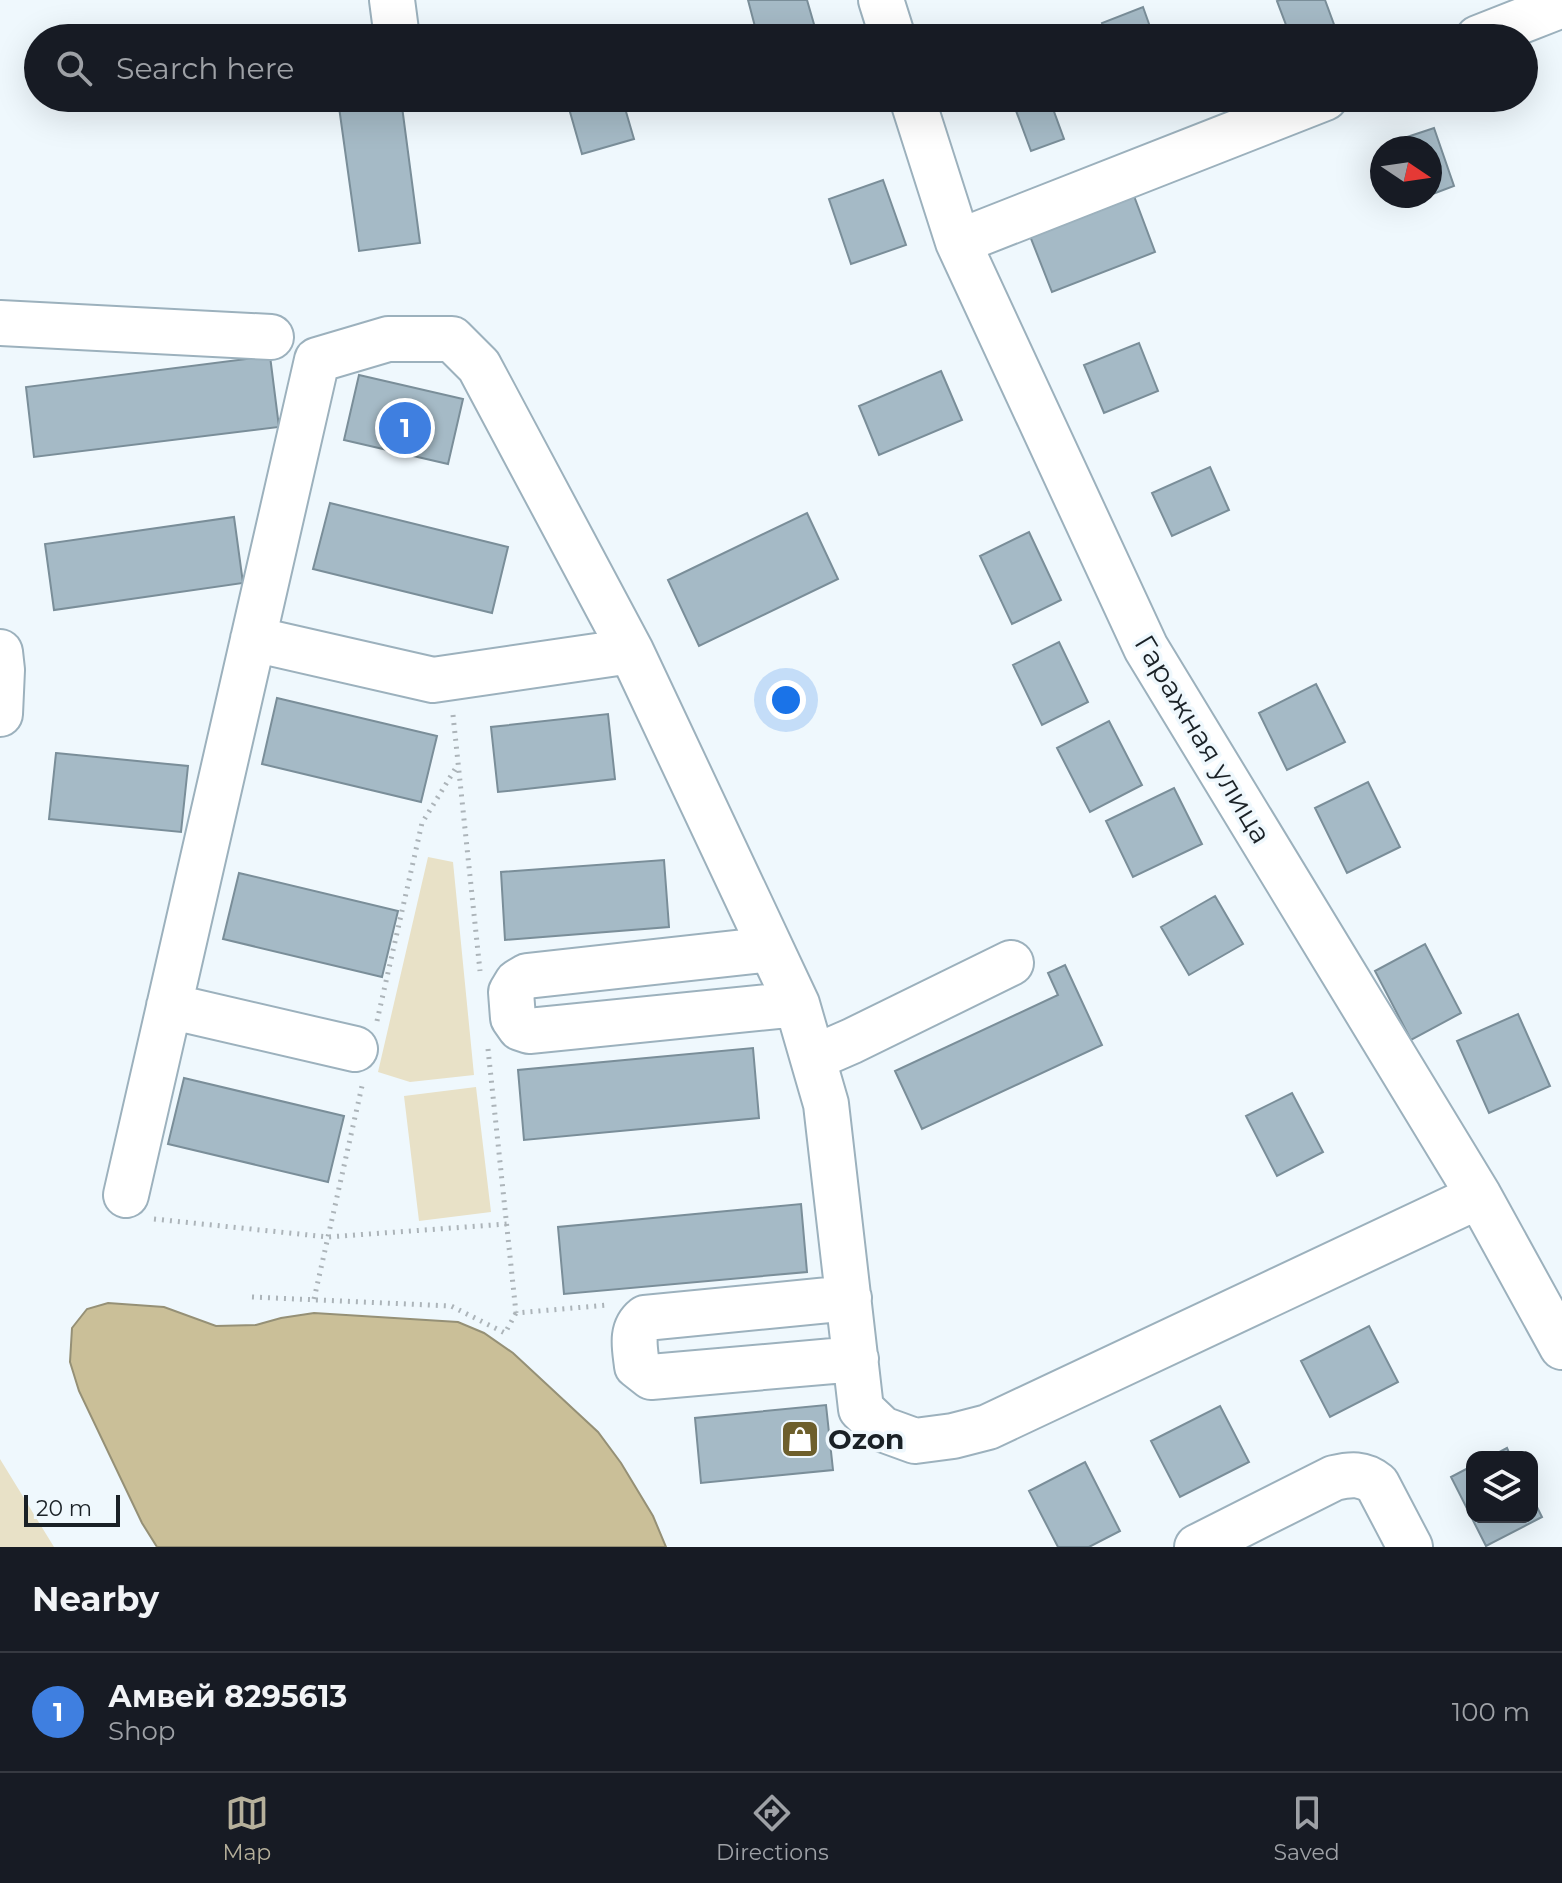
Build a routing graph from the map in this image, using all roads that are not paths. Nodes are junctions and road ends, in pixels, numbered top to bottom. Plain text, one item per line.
1 (392, 0) edge
2 (881, 0) edge
3 (1562, 5) edge
4 (395, 24) edge
5 (889, 24) edge
6 (1514, 24) edge
7 (916, 112) edge
8 (1289, 112) edge
9 (958, 242) junction
10 (0, 323) edge
11 (271, 337) dead end
12 (253, 639) junction
13 (631, 651) junction
14 (0, 652) edge
15 (0, 714) edge
16 (771, 949) junction
17 (1011, 963) dead end
18 (797, 1004) junction
19 (169, 1006) junction
20 (355, 1049) dead end
21 (813, 1058) junction
22 (126, 1195) road end
23 (1479, 1196) junction
24 (849, 1298) junction
25 (1562, 1347) edge
26 (856, 1359) junction
27 (1197, 1547) edge
28 (1410, 1547) edge

1 - 4 street
2 - 5 street
3 - 6 street
7 - 9 street, Гаражная улица
8 - 9 street
9 - 23 street, Гаражная улица
10 - 11 street
12 - 13 street
12 - 13 street
12 - 19 street
13 - 16 street
14 - 15 street
16 - 18 street
16 - 18 street
17 - 21 street
18 - 21 street
19 - 20 street
19 - 22 street
21 - 24 street
23 - 25 street, Гаражная улица
23 - 26 street
24 - 26 street
24 - 26 street
27 - 28 street

